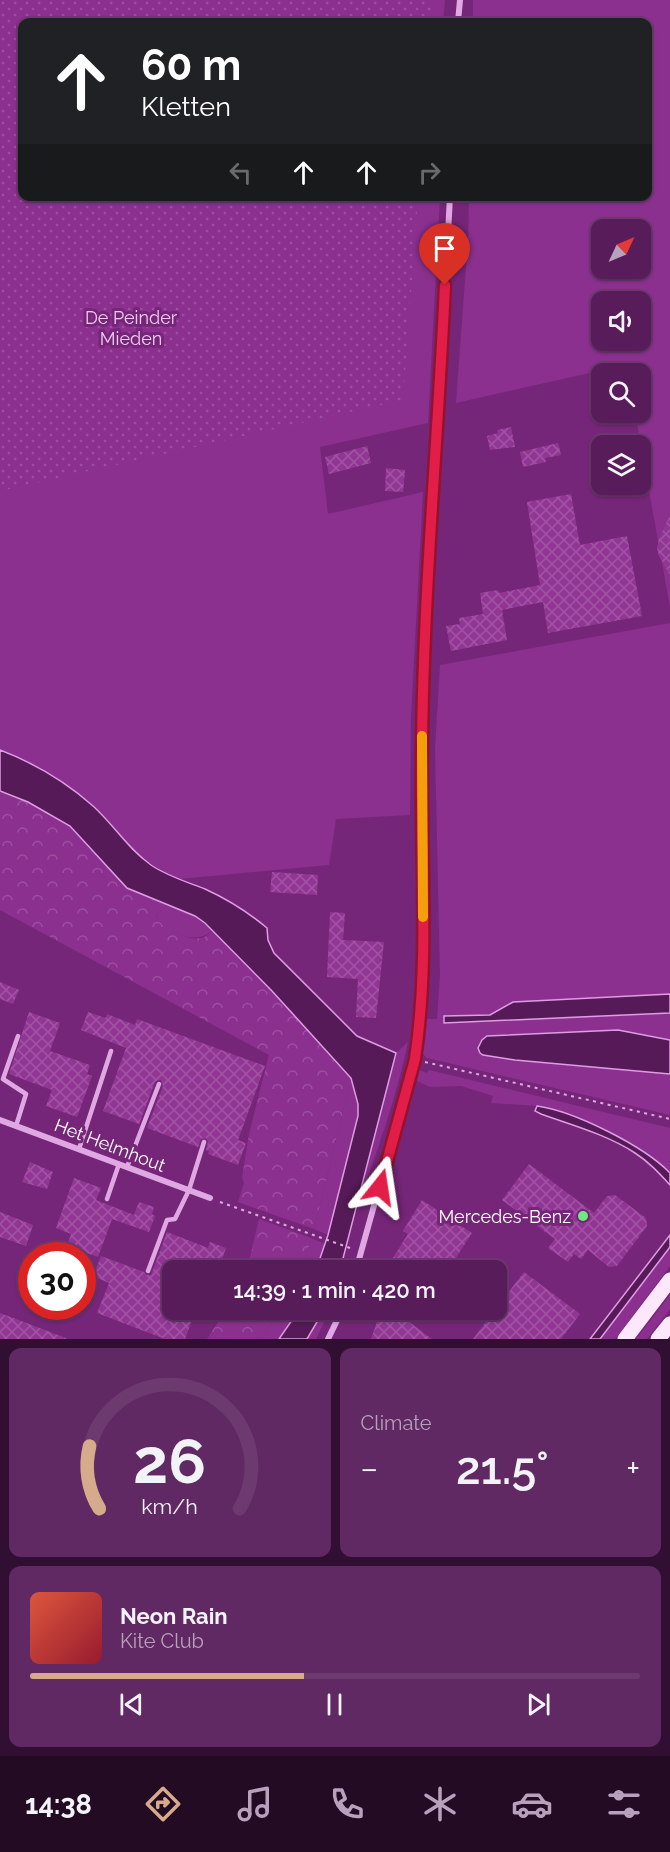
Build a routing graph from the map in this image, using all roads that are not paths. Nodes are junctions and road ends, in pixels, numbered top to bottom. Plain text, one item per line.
1 (459, 0) edge
2 (458, 18) edge
3 (450, 201) edge
4 (18, 1036) dead end
5 (111, 1051) dead end
6 (159, 1084) dead end
7 (0, 1120) edge
8 (16, 1126) junction
9 (204, 1142) dead end
10 (79, 1149) junction
11 (119, 1164) junction
12 (127, 1167) junction
13 (189, 1190) junction
14 (210, 1198) road end
15 (107, 1199) dead end
16 (359, 1260) edge
17 (148, 1271) dead end
18 (670, 1280) edge
19 (337, 1320) edge
20 (670, 1324) edge
21 (328, 1339) edge
22 (625, 1339) edge
23 (658, 1339) edge

1 - 2 street
3 - 16 street
4 - 8 lane
5 - 10 lane
6 - 12 lane
7 - 8 street, Het Helmhout
8 - 10 street, Het Helmhout
9 - 13 lane
10 - 11 street, Het Helmhout
11 - 12 street, Het Helmhout
11 - 15 lane
12 - 13 street, Het Helmhout
13 - 14 street, Het Helmhout
13 - 17 lane
18 - 22 main road
19 - 21 street
20 - 23 main road

